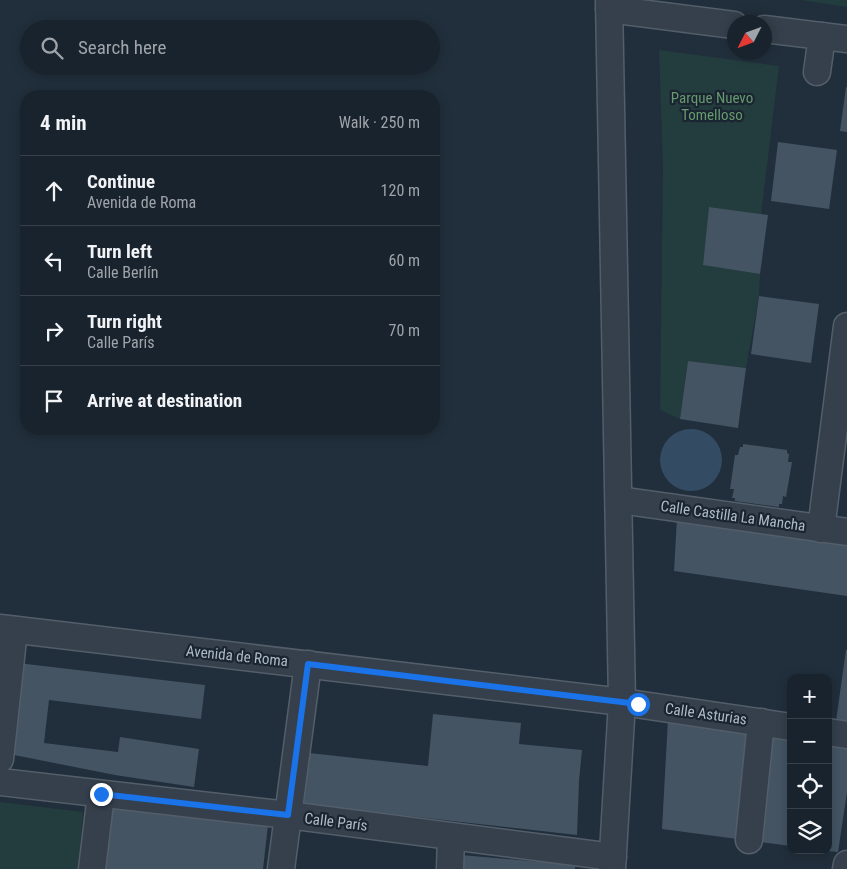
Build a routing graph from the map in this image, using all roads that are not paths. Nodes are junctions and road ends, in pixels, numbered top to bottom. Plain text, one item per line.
1 (609, 4) edge
2 (727, 24) edge
3 (772, 30) edge
4 (834, 38) edge
5 (817, 72) dead end
6 (847, 326) edge
7 (619, 500) junction
8 (821, 529) junction
9 (847, 532) edge
10 (7, 629) edge
11 (308, 664) junction
12 (622, 702) junction
13 (761, 722) junction
14 (787, 726) edge
15 (832, 733) edge
16 (847, 735) edge
17 (0, 759) edge
18 (0, 782) edge
19 (101, 794) junction
20 (288, 815) junction
21 (451, 837) junction
22 (749, 840) dead end
23 (612, 863) edge
24 (847, 864) edge
25 (92, 869) edge
26 (281, 869) edge
27 (450, 869) edge
28 (846, 869) edge

1 - 2 street
1 - 7 street
3 - 4 street
4 - 5 street
6 - 8 street
7 - 8 street, Calle Castilla La Mancha
7 - 12 street
8 - 9 street, Calle Castilla La Mancha
10 - 11 street, Avenida de Roma
10 - 17 street
11 - 12 street, Avenida de Roma
11 - 20 street
12 - 13 street, Calle Asturias
12 - 23 street
13 - 14 street, Calle Asturias
13 - 22 street
15 - 16 street
18 - 19 street, Calle París
19 - 20 street, Calle París
19 - 25 street
20 - 21 street, Calle París
20 - 26 street
21 - 23 street, Calle París
21 - 27 street
24 - 28 street

